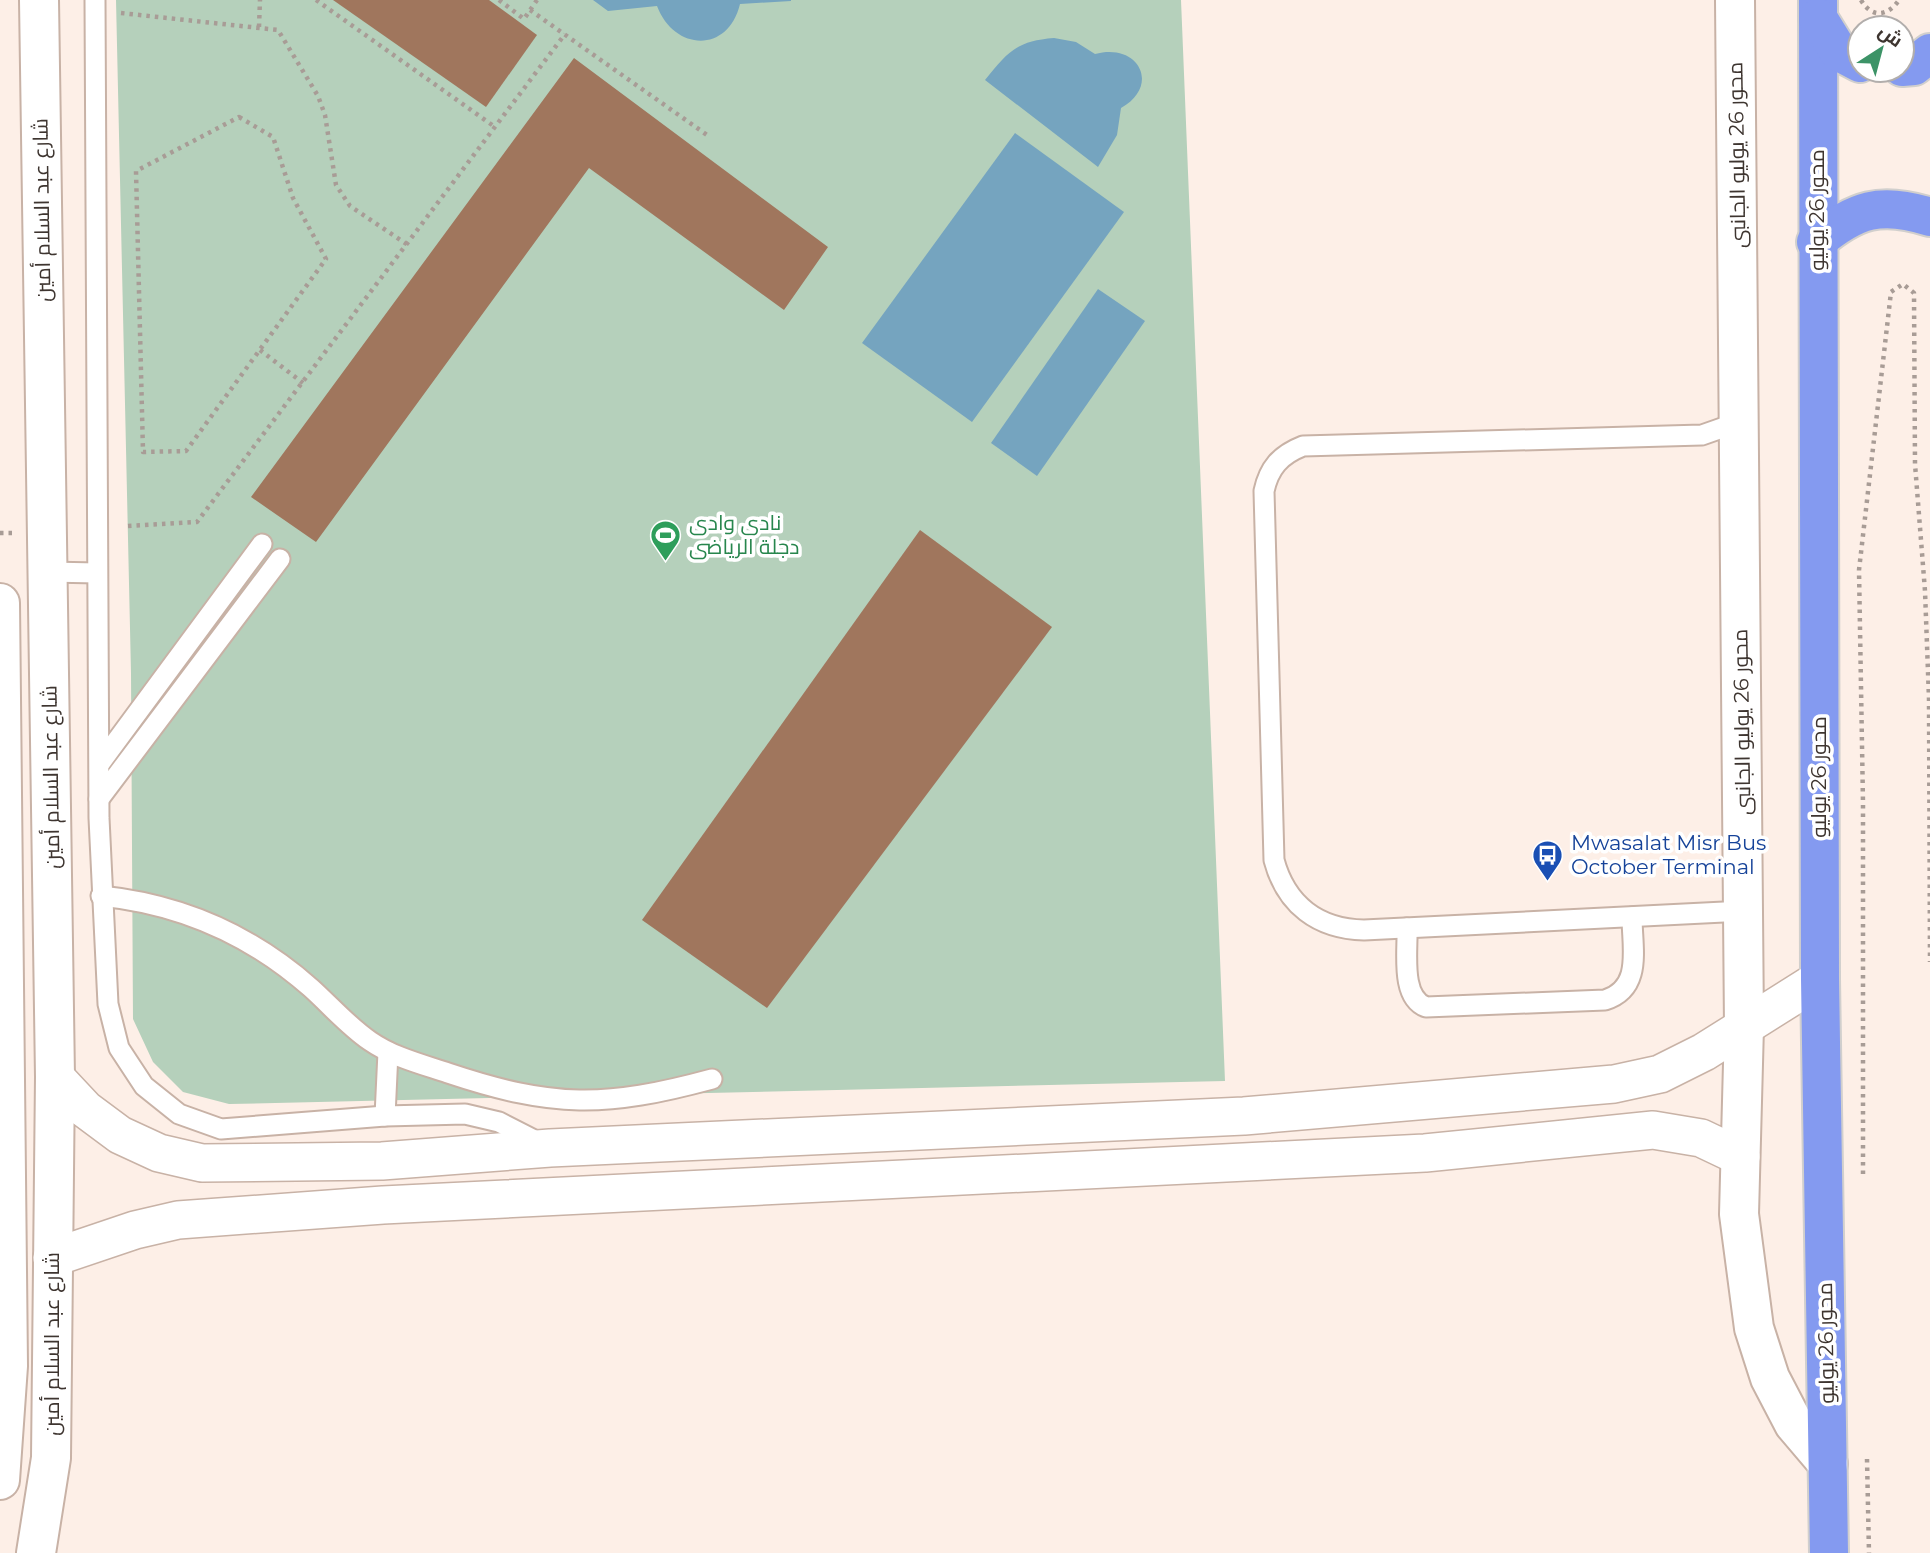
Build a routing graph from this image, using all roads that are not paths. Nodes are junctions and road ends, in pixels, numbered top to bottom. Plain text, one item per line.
1 (39, 0) edge
2 (95, 0) edge
3 (1735, 0) edge
4 (1818, 9) edge
5 (1930, 53) edge
6 (1846, 56) edge
7 (1916, 64) edge
8 (1930, 217) edge
9 (1816, 242) junction
10 (1739, 422) junction
11 (262, 544) dead end
12 (280, 559) dead end
13 (48, 572) junction
14 (97, 573) junction
15 (0, 603) edge
16 (161, 681) junction
17 (180, 695) junction
18 (101, 762) junction
19 (99, 799) junction
20 (101, 896) junction
21 (1744, 911) junction
22 (1632, 917) junction
23 (1407, 928) junction
24 (1820, 979) junction
25 (54, 1014) junction
26 (3, 1015) junction
27 (1744, 1026) junction
28 (388, 1052) junction
29 (55, 1077) junction
30 (712, 1079) dead end
31 (1428, 1100) junction
32 (384, 1115) junction
33 (550, 1148) junction
34 (1425, 1153) junction
35 (1741, 1157) junction
36 (382, 1161) junction
37 (383, 1205) junction
38 (52, 1258) junction
39 (4, 1259) junction
40 (1828, 1464) junction
41 (0, 1480) edge
42 (36, 1553) edge
43 (1829, 1553) edge

1 - 13 street, شارع عبد السلام أمين
2 - 14 lane
3 - 10 street, محور 26 يوليو الجانبى
4 - 6 highway
4 - 9 highway, محور 26 يوليو
5 - 7 highway
8 - 9 highway
9 - 24 highway, محور 26 يوليو
10 - 21 street, محور 26 يوليو الجانبى
10 - 23 lane
11 - 16 lane
12 - 17 lane
13 - 14 lane
13 - 25 street, شارع عبد السلام أمين
14 - 18 lane
15 - 26 street
16 - 17 lane
16 - 18 lane
17 - 19 lane
18 - 19 lane
19 - 20 lane
20 - 28 lane
20 - 32 lane
21 - 22 lane
21 - 27 street, محور 26 يوليو الجانبى
22 - 23 lane
22 - 23 lane
24 - 27 street
24 - 40 highway, محور 26 يوليو
25 - 26 street
25 - 29 street, شارع عبد السلام أمين
26 - 39 street
27 - 31 street
27 - 35 street, محور 26 يوليو الجانبى
28 - 30 lane
28 - 32 lane
29 - 36 street
29 - 38 street, شارع عبد السلام أمين
31 - 33 street
31 - 34 street
32 - 33 lane
33 - 36 street
34 - 35 street
34 - 37 street
35 - 40 street, محور 26 يوليو الجانبى
36 - 37 street
37 - 38 street
38 - 39 street
38 - 42 street, شارع عبد السلام أمين
39 - 41 street
40 - 43 highway, محور 26 يوليو

